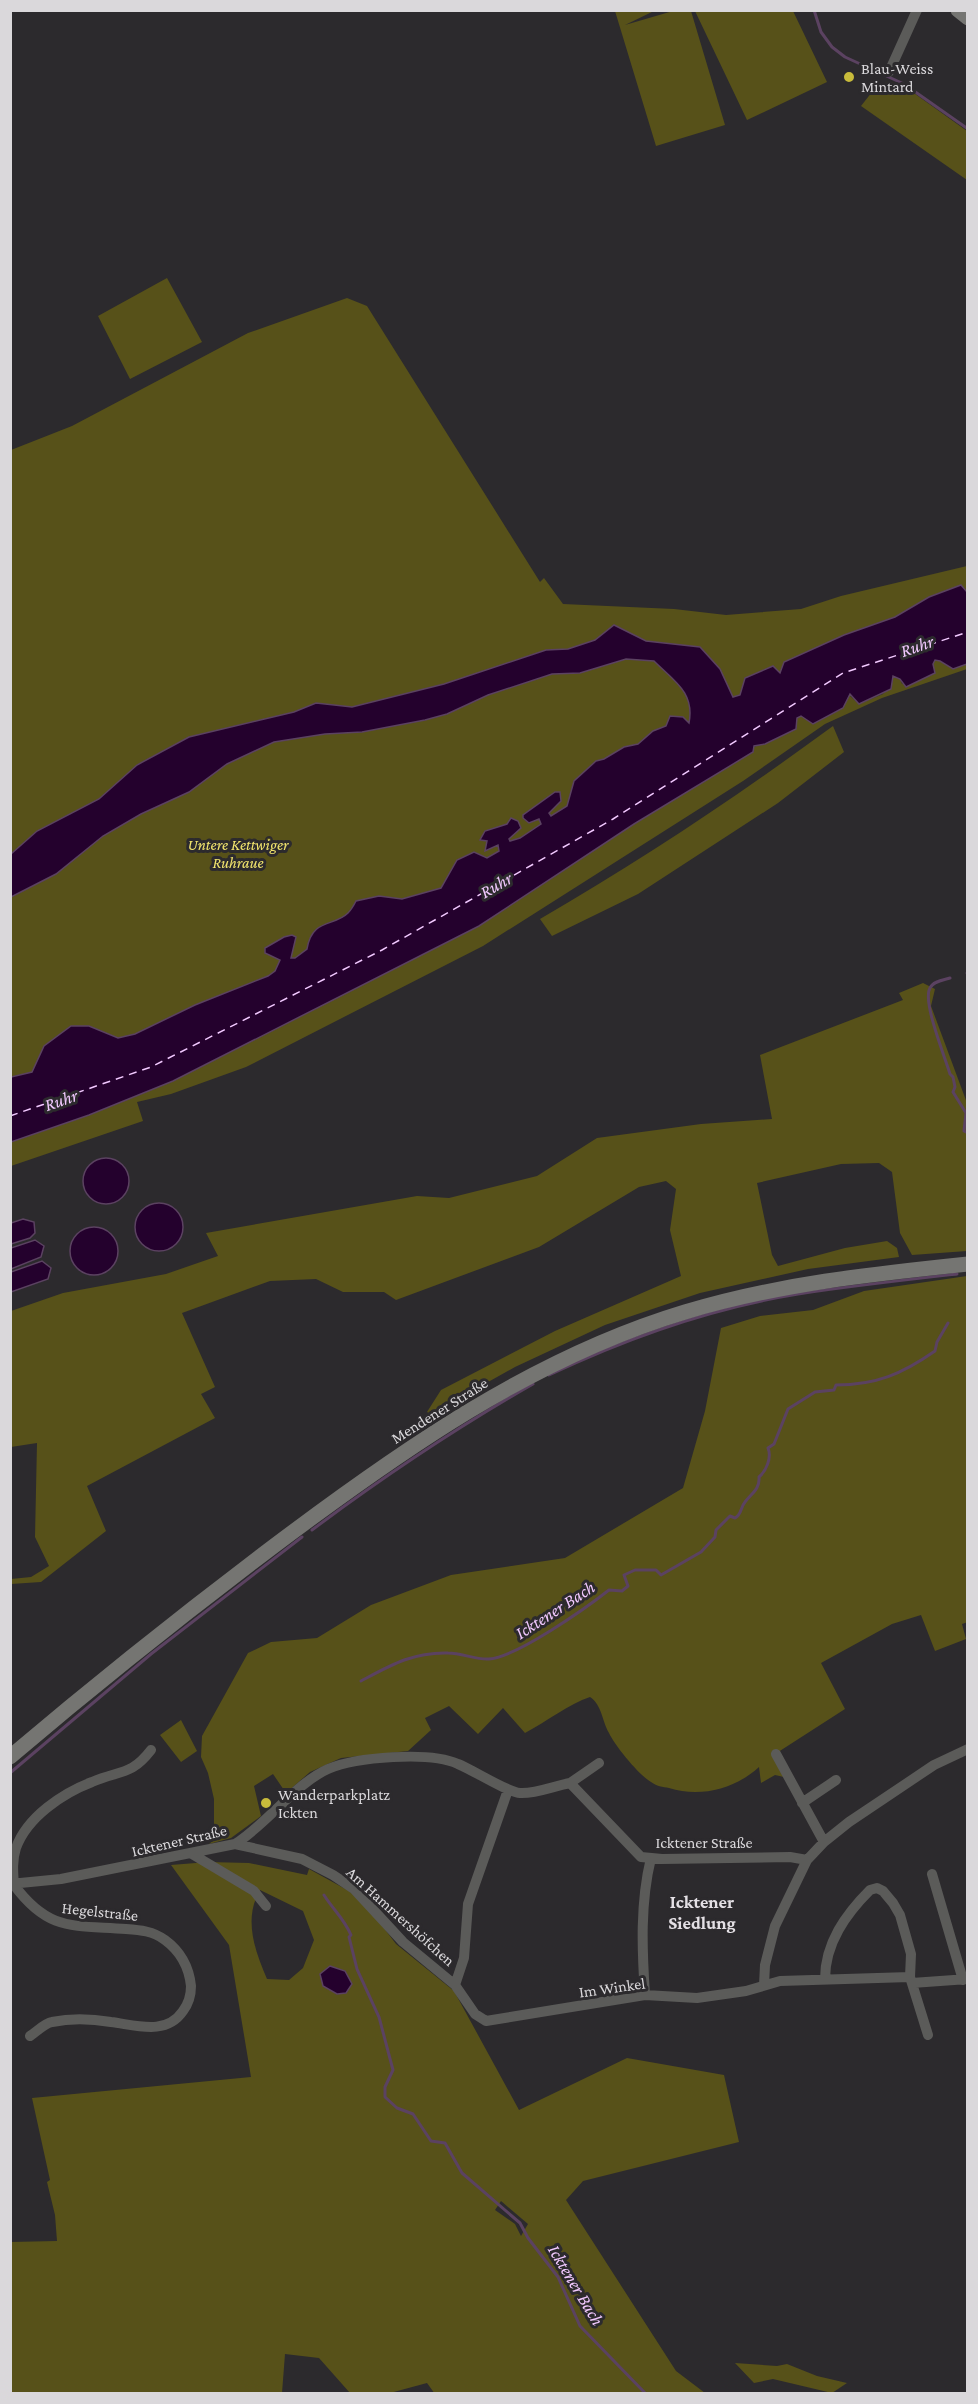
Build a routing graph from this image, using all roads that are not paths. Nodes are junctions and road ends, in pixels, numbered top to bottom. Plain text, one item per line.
1 (917, 10) edge
2 (958, 10) edge
3 (968, 18) edge
4 (889, 72) dead end
5 (968, 1264) edge
6 (968, 1749) edge
7 (151, 1750) dead end
8 (776, 1754) dead end
9 (10, 1757) edge
10 (599, 1763) dead end
11 (836, 1780) dead end
12 (570, 1783) junction
13 (508, 1790) junction
14 (802, 1803) junction
15 (824, 1842) junction
16 (235, 1844) junction
17 (192, 1854) junction
18 (651, 1858) junction
19 (807, 1860) junction
20 (932, 1874) dead end
21 (12, 1884) edge
22 (266, 1906) dead end
23 (825, 1979) junction
24 (965, 1979) edge
25 (911, 1980) junction
26 (455, 1985) junction
27 (764, 1985) junction
28 (645, 1995) junction
29 (929, 2029) dead end
30 (30, 2036) dead end

1 - 4 street
2 - 3 main road
5 - 9 main road, Mendener Straße
6 - 15 street
7 - 21 street
8 - 14 street
10 - 12 street
11 - 14 street
12 - 13 street
12 - 18 street, Icktener Straße
13 - 16 street, Icktener Straße
13 - 26 street, Am Hammershöfchen
14 - 15 street
15 - 19 street
16 - 17 street, Icktener Straße
16 - 26 street, Am Hammershöfchen
17 - 21 street, Icktener Straße
17 - 22 street
18 - 19 street, Icktener Straße
18 - 28 street
19 - 27 street
20 - 24 street
21 - 30 street, Hegelstraße
23 - 25 street, Im Winkel
23 - 25 street
23 - 27 street, Im Winkel
24 - 25 street, Im Winkel
25 - 29 street
26 - 28 street, Im Winkel
27 - 28 street, Im Winkel

